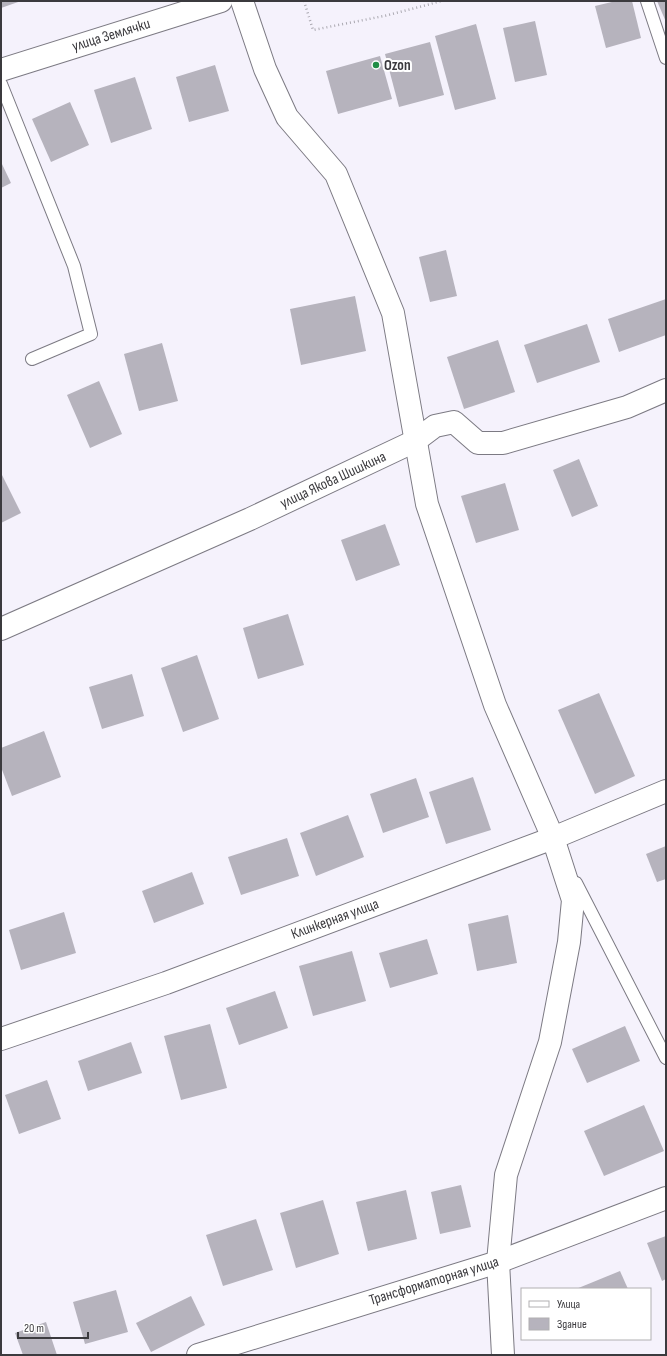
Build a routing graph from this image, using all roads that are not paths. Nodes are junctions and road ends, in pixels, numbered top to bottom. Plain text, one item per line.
1 (221, 1) edge
2 (242, 1) edge
3 (647, 1) edge
4 (666, 58) edge
5 (1, 70) edge
6 (1, 84) edge
7 (32, 360) dead end
8 (666, 390) edge
9 (415, 441) junction
10 (1, 629) edge
11 (666, 791) edge
12 (553, 838) junction
13 (1, 1039) edge
14 (666, 1058) edge
15 (666, 1198) edge
16 (498, 1262) junction
17 (198, 1355) edge
18 (503, 1355) edge

1 - 5 street, улица Землячки
2 - 9 street
3 - 4 lane
6 - 7 lane
8 - 9 street, улица Якова Шишкина
9 - 10 street, улица Якова Шишкина
9 - 12 street
11 - 12 street, Клинкерная улица
12 - 13 street, Клинкерная улица
12 - 14 lane
12 - 16 street
15 - 16 street, Трансформаторная улица
16 - 17 street, Трансформаторная улица
16 - 18 street

